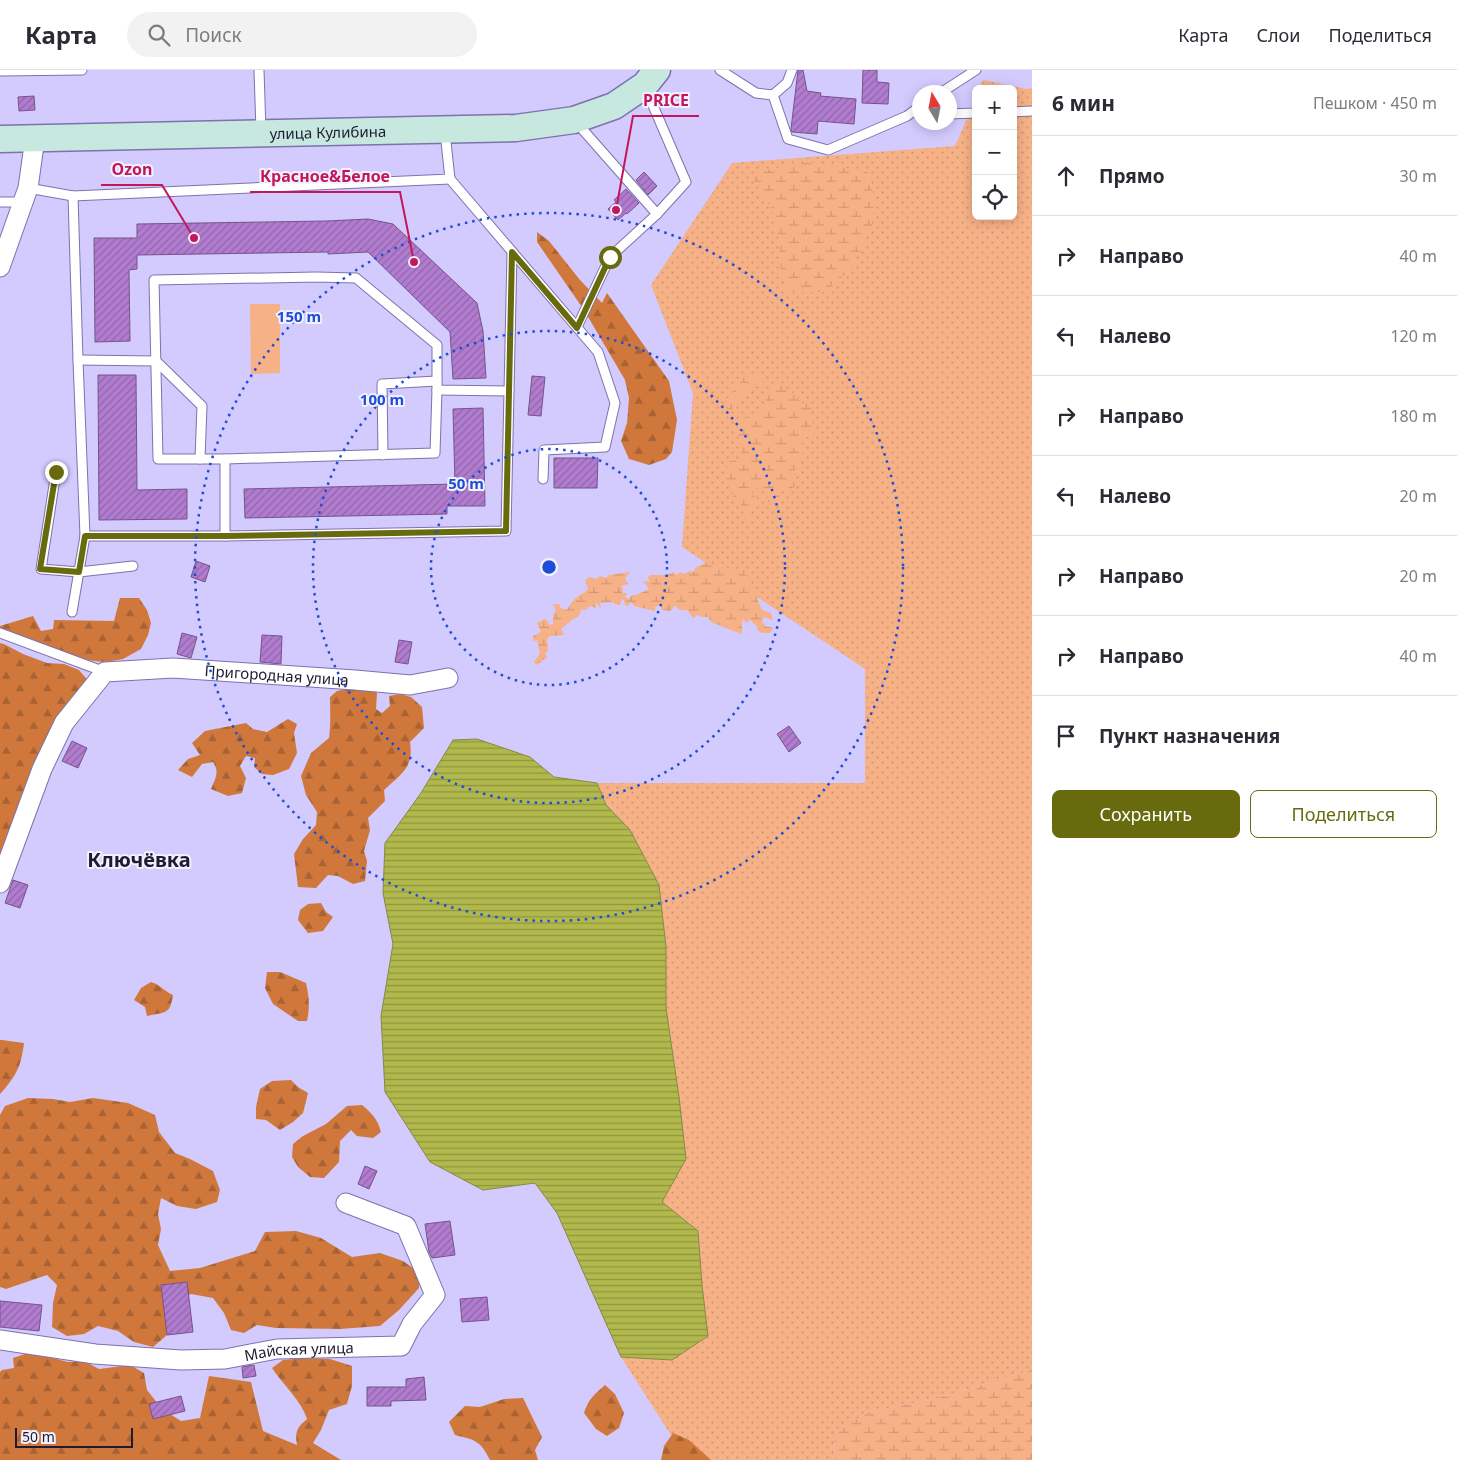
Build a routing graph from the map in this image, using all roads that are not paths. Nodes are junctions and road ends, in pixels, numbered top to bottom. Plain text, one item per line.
1 (82, 70) edge
2 (259, 70) edge
3 (720, 70) edge
4 (792, 70) edge
5 (976, 70) edge
6 (0, 71) edge
7 (651, 78) edge
8 (953, 85) edge
9 (773, 95) junction
10 (1032, 111) edge
11 (1017, 112) edge
12 (912, 113) edge
13 (972, 113) edge
14 (957, 114) edge
15 (907, 116) junction
16 (912, 116) edge
17 (574, 120) junction
18 (445, 130) junction
19 (261, 134) junction
20 (35, 138) junction
21 (0, 139) edge
22 (450, 179) junction
23 (26, 195) junction
24 (73, 196) junction
25 (0, 202) edge
26 (657, 214) junction
27 (512, 252) junction
28 (0, 267) edge
29 (577, 328) junction
30 (78, 360) junction
31 (156, 362) junction
32 (437, 385) junction
33 (509, 391) junction
34 (383, 455) junction
35 (200, 459) junction
36 (224, 459) junction
37 (56, 472) dead end
38 (543, 479) dead end
39 (85, 536) junction
40 (225, 536) junction
41 (133, 566) dead end
42 (79, 572) junction
43 (72, 612) dead end
44 (0, 633) edge
45 (105, 672) junction
46 (448, 678) dead end
47 (0, 883) edge
48 (346, 1203) dead end
49 (0, 1340) edge

1 - 6 lane
2 - 19 lane
3 - 9 lane
4 - 9 lane
5 - 8 lane
7 - 17 main road, улица Кулибина
7 - 26 lane
9 - 15 lane
10 - 11 lane
12 - 15 lane
13 - 14 lane
15 - 16 lane
17 - 18 main road, улица Кулибина
17 - 26 lane
18 - 19 main road, улица Кулибина
18 - 22 lane
19 - 20 main road, улица Кулибина
20 - 21 main road, улица Кулибина
20 - 23 street
22 - 24 lane
22 - 27 lane
23 - 24 lane
23 - 25 lane
23 - 28 street
24 - 30 lane
26 - 29 lane
27 - 29 lane
27 - 33 lane
29 - 38 lane
30 - 31 lane
30 - 39 lane
31 - 32 lane
31 - 35 lane
31 - 35 lane
32 - 33 lane
32 - 34 lane
32 - 34 lane
33 - 40 lane
34 - 36 lane
35 - 36 lane
36 - 40 lane
37 - 42 lane
39 - 40 lane
39 - 42 lane
41 - 42 lane
42 - 43 lane
44 - 45 lane
45 - 46 street, Пригородная улица
45 - 47 street
48 - 49 street, Майская улица

